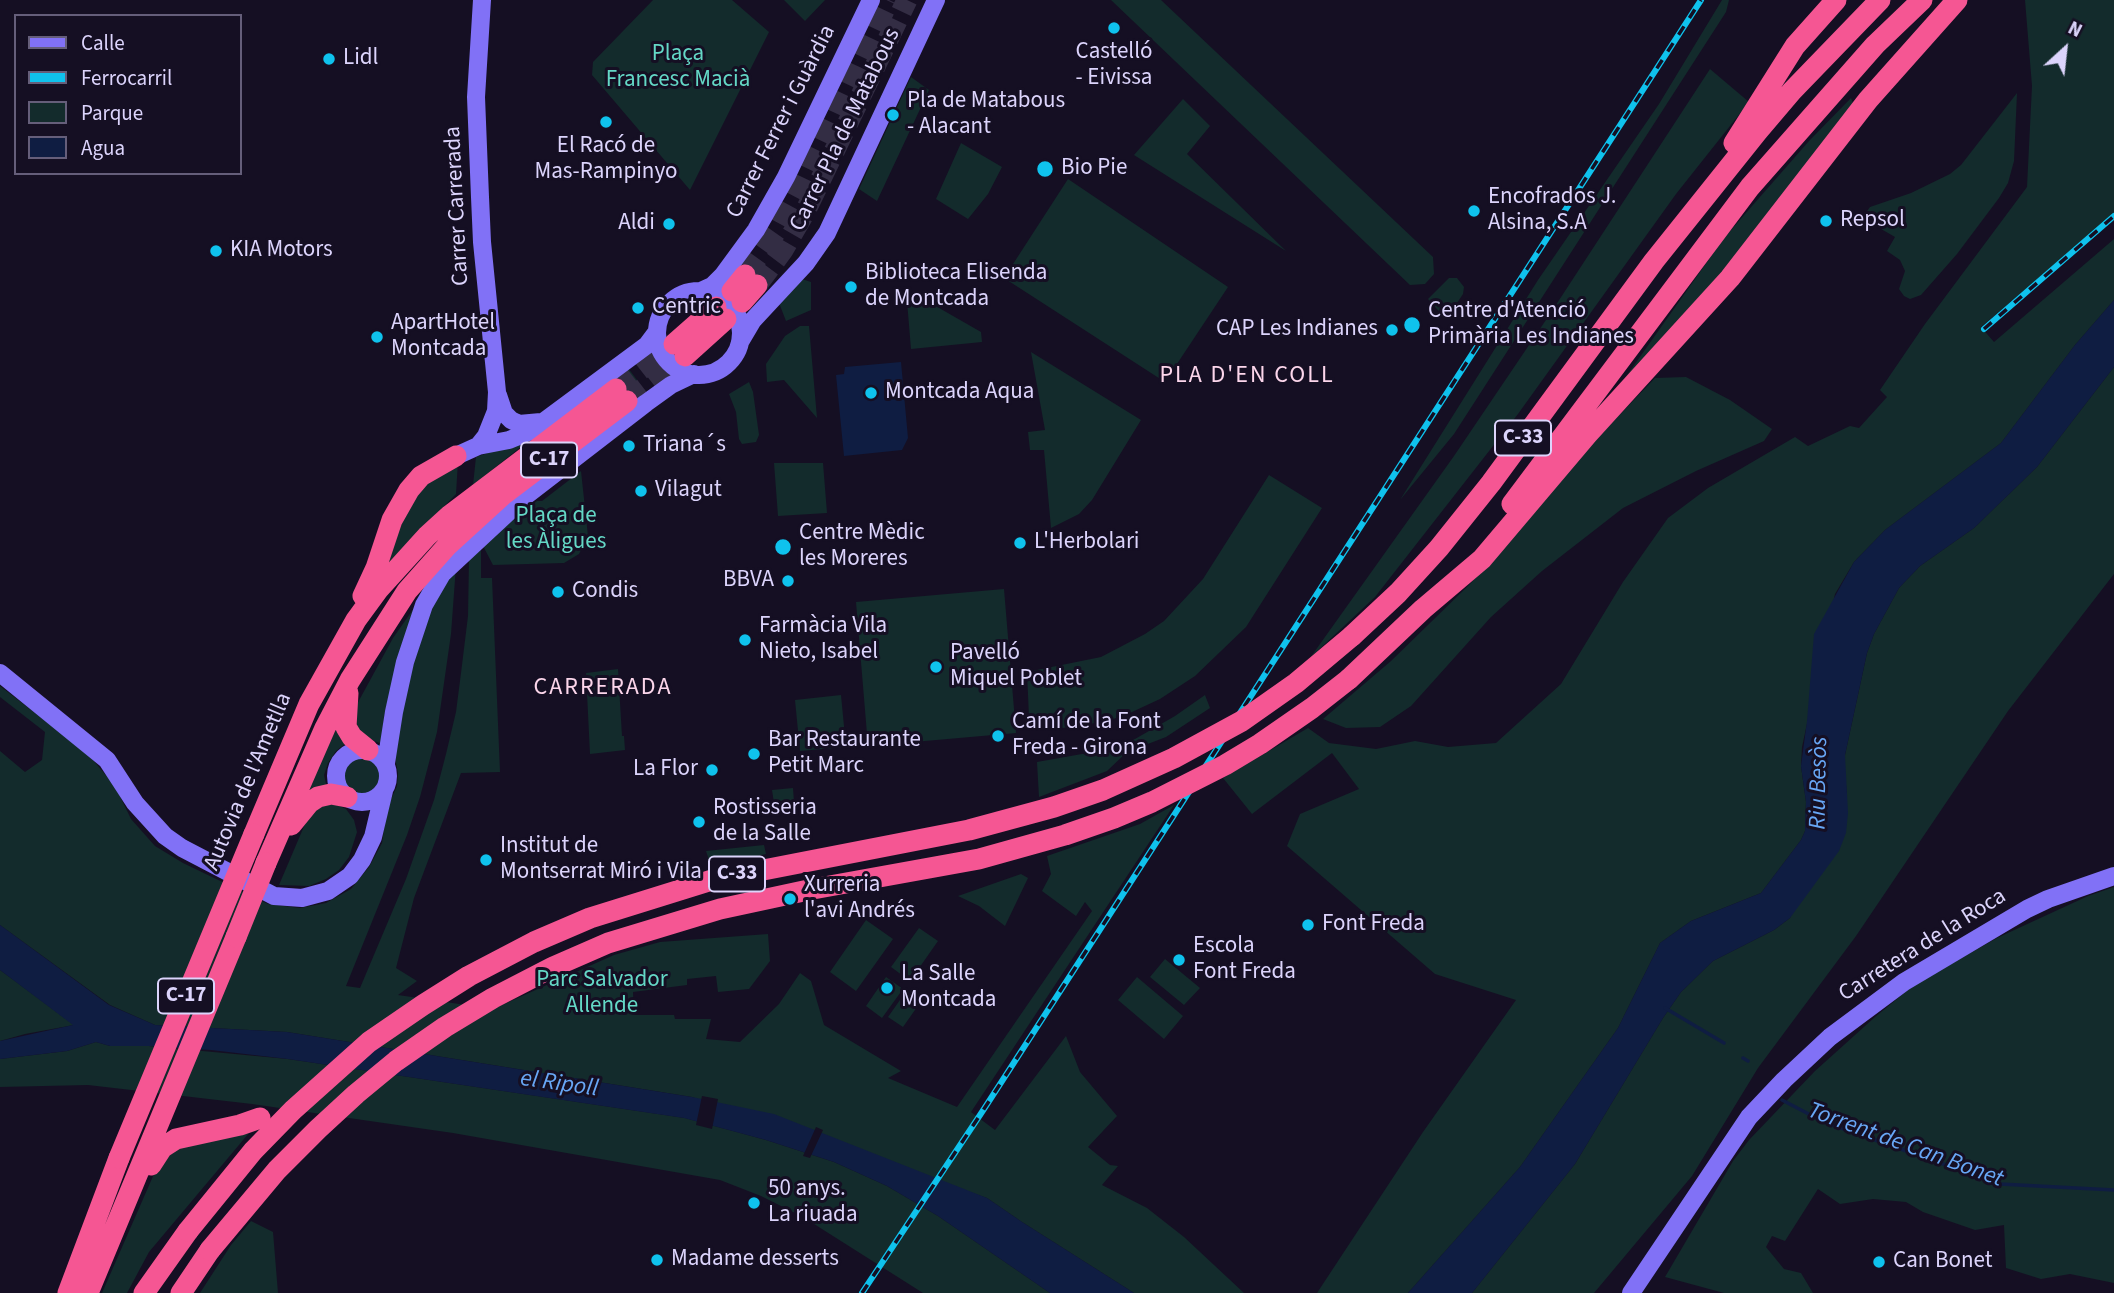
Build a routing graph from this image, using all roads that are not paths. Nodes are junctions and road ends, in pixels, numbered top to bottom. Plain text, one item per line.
1 (482, 0) edge
2 (871, 0) edge
3 (936, 0) edge
4 (1836, 0) edge
5 (1880, 0) edge
6 (1922, 0) edge
7 (1957, 0) edge
8 (1700, 202) junction
9 (701, 291) junction
10 (721, 313) dead end
11 (739, 344) junction
12 (681, 356) junction
13 (497, 392) junction
14 (544, 422) junction
15 (478, 446) junction
16 (456, 456) joint
17 (1423, 609) junction
18 (351, 630) junction
19 (0, 673) edge
20 (350, 680) junction
21 (368, 750) junction
22 (386, 763) junction
23 (384, 791) junction
24 (352, 799) junction
25 (373, 837) junction
26 (276, 842) junction
27 (2114, 876) edge
28 (260, 1118) dead end
29 (81, 1285) edge
30 (145, 1293) edge
31 (181, 1293) edge
32 (1631, 1293) edge

1 - 13 main road, Carrer Carrerada
2 - 9 main road, Carrer Ferrer i Guàrdia
3 - 11 main road, Carrer Pla de Matabous
4 - 8 highway
5 - 8 highway, C-33
6 - 17 highway, C-33
7 - 17 highway
8 - 30 highway, C-33, bridge
9 - 11 main road
9 - 12 main road
10 - 12 highway
11 - 12 main road
12 - 14 main road
12 - 22 main road
13 - 14 main road
13 - 15 main road, Carrer Carrerada
14 - 15 main road
15 - 16 main road
16 - 18 highway, C-17
17 - 31 highway, C-33, bridge
18 - 20 highway, Autovia de l'Ametlla / C-17
18 - 29 highway, Autovia de l'Ametlla / C-17, bridge
19 - 25 main road
20 - 21 highway
20 - 26 highway, Autovia de l'Ametlla / C-17
21 - 22 main road
21 - 24 main road
22 - 23 main road
23 - 24 main road
23 - 25 main road
24 - 25 main road
24 - 26 highway
26 - 29 highway, Autovia de l'Ametlla / C-17, bridge
27 - 32 main road, Carretera de la Roca
28 - 29 highway

